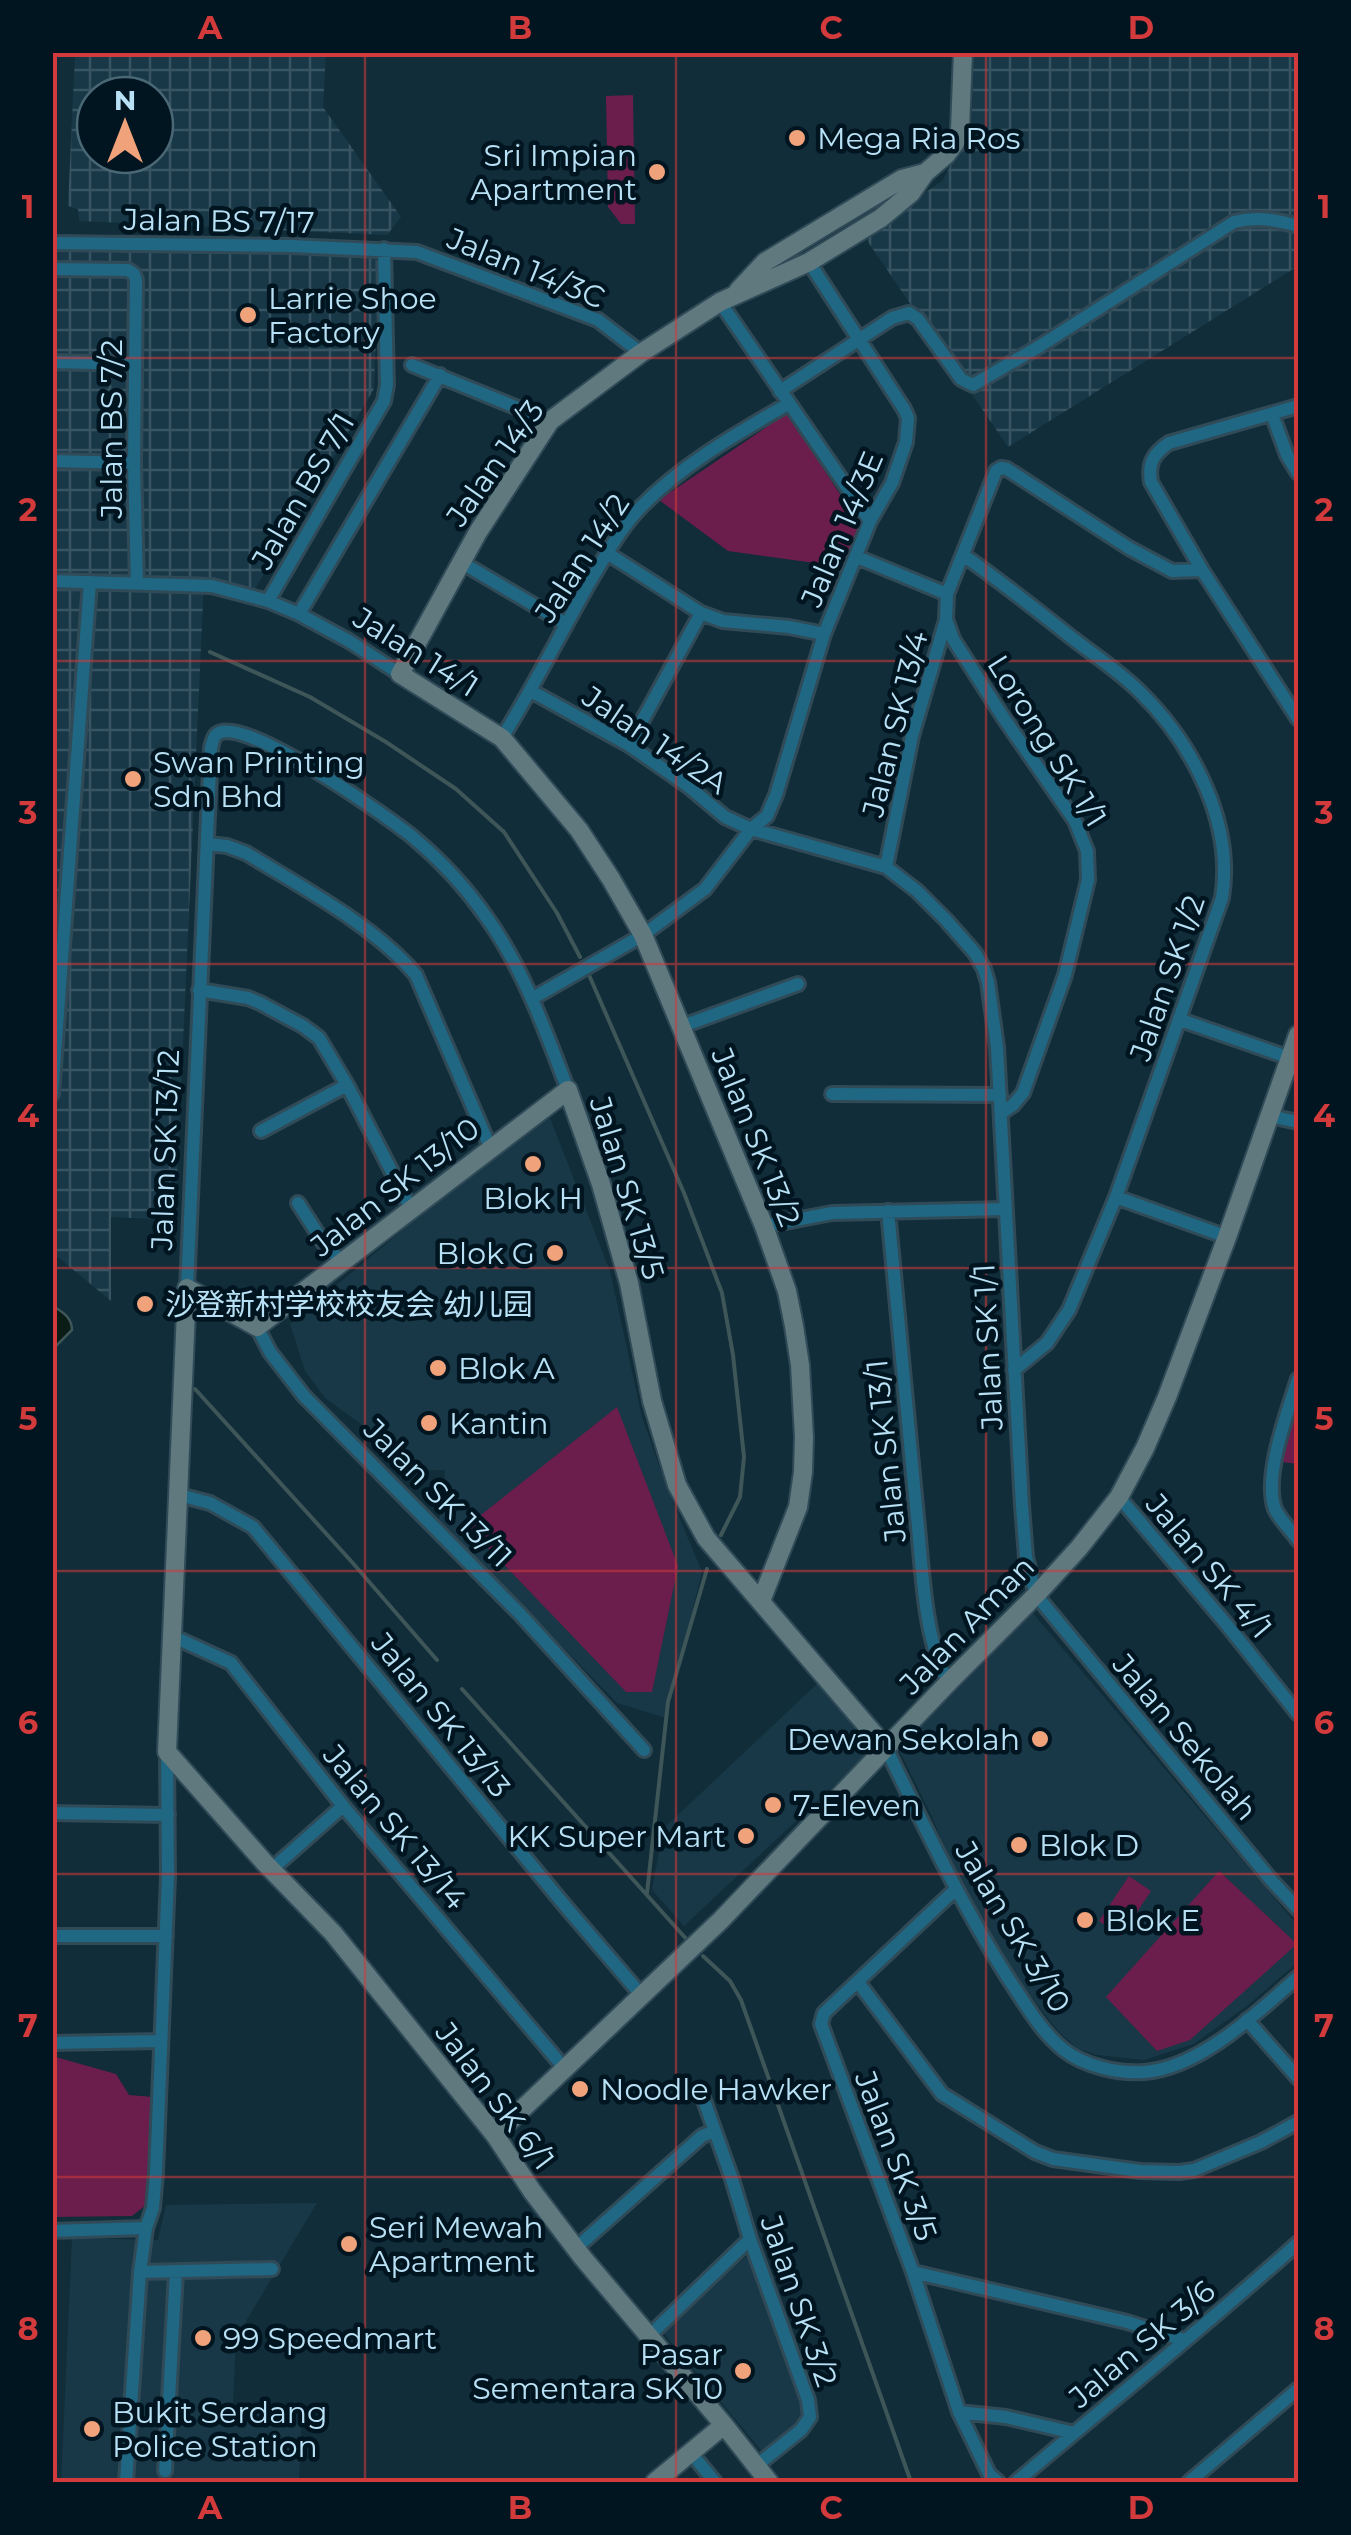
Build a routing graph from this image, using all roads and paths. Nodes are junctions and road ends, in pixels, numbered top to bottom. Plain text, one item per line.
1 (963, 52) edge
2 (925, 173) junction
3 (833, 220) junction
4 (1298, 226) edge
5 (52, 243) edge
6 (384, 250) junction
7 (809, 262) junction
8 (52, 269) edge
9 (773, 278) junction
10 (728, 298) junction
11 (858, 340) junction
12 (641, 353) junction
13 (52, 362) edge
14 (135, 364) junction
15 (412, 365) dead end
16 (440, 375) junction
17 (784, 397) junction
18 (1298, 406) edge
19 (1272, 414) junction
20 (550, 420) junction
21 (52, 461) edge
22 (134, 462) junction
23 (1298, 473) edge
24 (870, 521) junction
25 (608, 554) junction
26 (963, 555) junction
27 (857, 557) junction
28 (461, 562) junction
29 (1202, 570) junction
30 (52, 581) edge
31 (90, 582) junction
32 (136, 584) junction
33 (946, 594) junction
34 (268, 601) junction
35 (701, 613) junction
36 (300, 614) junction
37 (946, 620) junction
38 (566, 624) junction
39 (824, 634) junction
40 (400, 674) junction
41 (531, 691) junction
42 (1298, 719) edge
43 (219, 732) joint
44 (502, 738) junction
45 (628, 745) junction
46 (751, 829) junction
47 (208, 844) junction
48 (886, 867) junction
49 (643, 935) junction
50 (798, 984) dead end
51 (199, 990) junction
52 (533, 998) junction
53 (1180, 1020) junction
54 (680, 1028) junction
55 (1298, 1035) edge
56 (1290, 1058) junction
57 (347, 1085) junction
58 (568, 1090) junction
59 (52, 1094) edge
60 (832, 1094) dead end
61 (1000, 1095) junction
62 (1001, 1113) junction
63 (1270, 1116) junction
64 (1298, 1122) edge
65 (261, 1130) dead end
66 (490, 1147) junction
67 (1116, 1197) junction
68 (298, 1203) dead end
69 (411, 1208) junction
70 (1006, 1209) junction
71 (888, 1211) junction
72 (764, 1226) junction
73 (1227, 1237) junction
74 (343, 1263) junction
75 (187, 1288) junction
76 (258, 1327) junction
77 (1014, 1370) junction
78 (1298, 1379) edge
79 (180, 1495) junction
80 (1118, 1497) junction
81 (1298, 1540) edge
82 (1036, 1595) junction
83 (761, 1601) junction
84 (172, 1636) junction
85 (949, 1682) junction
86 (1298, 1714) edge
87 (886, 1748) junction
88 (644, 1750) dead end
89 (167, 1752) junction
90 (344, 1806) junction
91 (52, 1813) edge
92 (168, 1815) junction
93 (272, 1869) junction
94 (956, 1889) junction
95 (1298, 1909) edge
96 (52, 1936) edge
97 (166, 1936) junction
98 (1298, 1976) edge
99 (858, 1982) junction
100 (643, 1996) junction
101 (1247, 2020) junction
102 (160, 2041) junction
103 (52, 2043) edge
104 (565, 2069) junction
105 (1298, 2078) edge
106 (701, 2092) dead end
107 (1298, 2122) edge
108 (715, 2131) junction
109 (495, 2135) junction
110 (146, 2228) junction
111 (52, 2231) edge
112 (750, 2239) junction
113 (1298, 2242) edge
114 (576, 2248) junction
115 (272, 2269) dead end
116 (140, 2272) junction
117 (176, 2272) junction
118 (913, 2272) junction
119 (649, 2336) junction
120 (1184, 2340) junction
121 (1298, 2388) edge
122 (959, 2412) junction
123 (724, 2425) junction
124 (1074, 2433) junction
125 (691, 2453) junction
126 (756, 2466) junction
127 (165, 2471) dead end
128 (126, 2482) edge
129 (655, 2482) edge
130 (715, 2482) edge
131 (769, 2482) edge
132 (998, 2482) edge
133 (1016, 2482) edge
134 (1190, 2482) edge

1 - 2 street, Jalan 14/3
2 - 3 street, Jalan 14/3
2 - 7 street, Jalan 14/3
3 - 9 street
3 - 10 street, Jalan 14/3
4 - 11 street, Jalan 14/2
5 - 6 street, Jalan BS 7/17
6 - 12 street, Jalan 14/3C
6 - 34 street, Jalan BS 7/1
7 - 9 street, Jalan 14/3
7 - 11 street, Jalan 14/3E
8 - 14 street, Jalan BS 7/2
9 - 10 street, Jalan 14/3
10 - 12 street, Jalan 14/3
10 - 17 street
11 - 17 street, Jalan 14/2
11 - 24 street, Jalan 14/3E
12 - 20 street, Jalan 14/3
13 - 14 street
14 - 22 street, Jalan BS 7/2
15 - 16 street
16 - 20 street
16 - 36 street
17 - 24 street
17 - 25 street, Jalan 14/2
18 - 19 street
19 - 23 street
19 - 29 street
20 - 28 street, Jalan 14/3
21 - 22 street
22 - 32 street, Jalan BS 7/2
24 - 27 street, Jalan 14/3E
25 - 35 street
25 - 38 street, Jalan 14/2
26 - 29 street
26 - 33 street
26 - 53 street, Jalan SK 1/2
27 - 33 street
27 - 39 street, Jalan 14/3E
28 - 38 street
28 - 40 street, Jalan 14/3
29 - 42 street
30 - 31 street, Jalan BS 7/1
31 - 32 street, Jalan BS 7/1
31 - 59 street
32 - 34 street, Jalan BS 7/1
33 - 37 street, Jalan SK 13/4
34 - 36 street, Jalan 14/1
35 - 39 street
35 - 45 street
36 - 40 street, Jalan 14/1
37 - 48 street, Jalan SK 13/4
37 - 62 street, Lorong SK 1/1
38 - 41 street, Jalan 14/2
39 - 46 street, Jalan 14/3E
40 - 44 street, Jalan 14/1
41 - 44 street, Jalan 14/2
41 - 45 street, Jalan 14/2A
43 - 47 street, Jalan SK 13/12
43 - 52 street, Jalan SK 13/5
44 - 49 street, Jalan SK 13/2
45 - 46 street, Jalan 14/2A
46 - 48 street, Jalan SK 1/1
46 - 49 street
47 - 51 street, Jalan SK 13/12
47 - 66 street
48 - 61 street, Jalan SK 1/1
49 - 52 street
49 - 54 street, Jalan SK 13/2
50 - 54 street
51 - 57 street
51 - 75 street, Jalan SK 13/12
52 - 58 street, Jalan SK 13/5
53 - 56 street
53 - 67 street, Jalan SK 1/2
54 - 72 street, Jalan SK 13/2
55 - 56 street, Jalan Aman
56 - 63 street, Jalan Aman
57 - 65 street
57 - 69 street
58 - 66 street, Jalan SK 13/10
58 - 83 street, Jalan SK 13/5
60 - 61 street
61 - 62 street, Jalan SK 1/1
62 - 70 street, Jalan SK 1/1
63 - 64 street
63 - 73 street, Jalan Aman
66 - 69 street, Jalan SK 13/10
67 - 73 street
67 - 77 street, Jalan SK 1/2
68 - 74 street
69 - 74 street, Jalan SK 13/10
70 - 71 street
70 - 77 street, Jalan SK 1/1
71 - 72 street
71 - 85 street, Jalan SK 13/1
72 - 83 street, Jalan SK 13/2
73 - 80 street, Jalan Aman
74 - 76 street, Jalan SK 13/10
75 - 76 street
75 - 79 street, Jalan SK 13/12
76 - 88 street, Jalan SK 13/11
77 - 82 street, Jalan SK 1/1
78 - 81 street
79 - 84 street, Jalan SK 13/12
79 - 100 street, Jalan SK 13/13
80 - 82 street, Jalan Aman
80 - 86 street, Jalan SK 4/1
82 - 85 street, Jalan Aman
82 - 95 street, Jalan Sekolah
83 - 87 street, Jalan SK 13/5
84 - 89 street, Jalan SK 13/12
84 - 90 street, Jalan SK 13/14
85 - 87 street, Jalan Aman
87 - 94 street, Jalan SK 3/10
87 - 100 street, Jalan Aman
89 - 92 street
89 - 93 street, Jalan SK 6/1
90 - 93 street
90 - 104 street, Jalan SK 13/14
91 - 92 street
92 - 97 street
93 - 109 street, Jalan SK 6/1
94 - 99 street, Jalan SK 3/5
94 - 101 street, Jalan SK 3/10
96 - 97 street
97 - 102 street
98 - 101 street, Jalan SK 3/10
99 - 107 street
99 - 118 street, Jalan SK 3/5
100 - 104 street, Jalan Aman
101 - 105 street
102 - 103 street
102 - 110 street
104 - 109 street, Jalan Aman
106 - 108 street, Jalan SK 3/2
108 - 112 street, Jalan SK 3/2
108 - 114 street
109 - 114 street, Jalan SK 6/1
110 - 111 street
110 - 116 street
112 - 119 street
112 - 126 street, Jalan SK 3/2
113 - 120 street, Jalan SK 3/6
114 - 119 street, Jalan SK 6/1
115 - 117 street
116 - 117 street
116 - 128 street
117 - 127 street
118 - 120 street
118 - 122 street, Jalan SK 3/5
119 - 123 street, Jalan SK 6/1
120 - 124 street, Jalan SK 3/6
121 - 134 street
122 - 124 street
122 - 132 street, Jalan SK 3/5
123 - 125 street
123 - 126 street, Jalan SK 6/1
124 - 133 street, Jalan SK 3/6
125 - 129 street
125 - 130 street
126 - 131 street, Jalan SK 6/1

